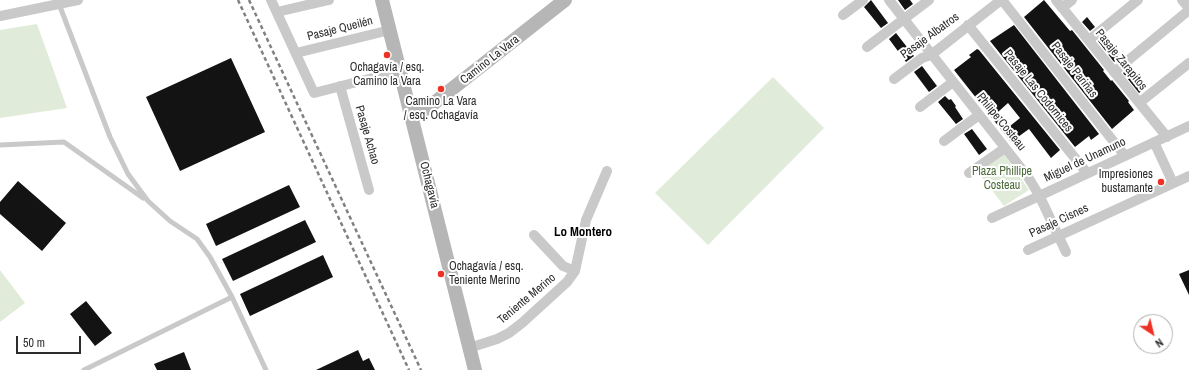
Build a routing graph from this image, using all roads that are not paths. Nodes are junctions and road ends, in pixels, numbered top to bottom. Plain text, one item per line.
1 (77, 0) edge
2 (271, 0) edge
3 (329, 0) edge
4 (382, 0) edge
5 (565, 0) edge
6 (863, 0) edge
7 (889, 0) edge
8 (929, 0) edge
9 (1001, 0) edge
10 (1072, 0) edge
11 (1138, 0) edge
12 (1182, 0) edge
13 (40, 4) edge
14 (59, 4) junction
15 (1059, 4) edge
16 (1189, 9) edge
17 (277, 12) junction
18 (843, 15) dead end
19 (0, 16) edge
20 (904, 19) junction
21 (968, 25) junction
22 (390, 30) junction
23 (1089, 40) junction
24 (867, 47) dead end
25 (296, 54) junction
26 (931, 55) junction
27 (1189, 63) edge
28 (400, 71) junction
29 (1114, 72) junction
30 (894, 79) dead end
31 (953, 82) junction
32 (340, 86) junction
33 (1139, 103) junction
34 (920, 108) dead end
35 (979, 115) junction
36 (412, 117) junction
37 (1189, 126) edge
38 (1167, 137) junction
39 (944, 141) dead end
40 (1154, 142) junction
41 (0, 145) edge
42 (1005, 148) junction
43 (1125, 156) junction
44 (606, 171) dead end
45 (969, 173) dead end
46 (1087, 173) junction
47 (1189, 176) edge
48 (1173, 183) junction
49 (369, 190) dead end
50 (1039, 195) junction
51 (148, 201) junction
52 (992, 218) dead end
53 (534, 234) dead end
54 (1058, 236) junction
55 (1028, 250) dead end
56 (1066, 252) dead end
57 (575, 271) junction
58 (232, 297) junction
59 (469, 348) junction
60 (84, 370) edge
61 (266, 370) edge
62 (475, 370) edge

1 - 14 street
2 - 17 street
3 - 17 street
4 - 22 main road, Ochagavía
5 - 36 main road, Camino La Vara
6 - 18 street
7 - 20 street, Philipe Costeau
8 - 20 street
9 - 21 street, Pasaje Albatros
9 - 43 street, Pasaje Pariñas
10 - 15 street
11 - 23 street
12 - 16 street
13 - 14 street
13 - 19 street
14 - 51 lane
15 - 23 street, Pasaje Zarapitos
16 - 29 street
17 - 25 street
20 - 24 street
20 - 26 street, Philipe Costeau
21 - 26 street, Pasaje Albatros
21 - 46 street, Pasaje Las Codornices
22 - 25 street, Pasaje Queilén
22 - 28 main road, Ochagavía
23 - 29 street, Pasaje Zarapitos
25 - 32 street
26 - 30 street, Pasaje Albatros
26 - 31 street, Philipe Costeau
27 - 33 street
28 - 32 street
28 - 36 main road, Ochagavía
29 - 33 street, Pasaje Zarapitos
31 - 34 street
31 - 35 street, Philipe Costeau
32 - 49 street, Pasaje Achao
33 - 38 street, Pasaje Zarapitos
35 - 39 street
35 - 42 street, Philipe Costeau
36 - 59 main road, Ochagavía
37 - 38 street, Miguel de Unamuno
38 - 40 street, Miguel de Unamuno
40 - 43 street, Miguel de Unamuno
40 - 48 street
41 - 51 lane
42 - 45 street
42 - 50 street, Philipe Costeau
43 - 46 street, Miguel de Unamuno
44 - 57 street, Teniente Merino
46 - 50 street, Miguel de Unamuno
47 - 48 street, Pasaje Cisnes
48 - 54 street, Pasaje Cisnes
50 - 52 street, Miguel de Unamuno
50 - 54 street, Philipe Costeau
51 - 58 lane
53 - 57 street, Teniente Merino
54 - 55 street, Pasaje Cisnes
54 - 56 street, Philipe Costeau
57 - 59 street, Teniente Merino
58 - 60 lane
58 - 61 lane
59 - 62 main road, Ochagavía

